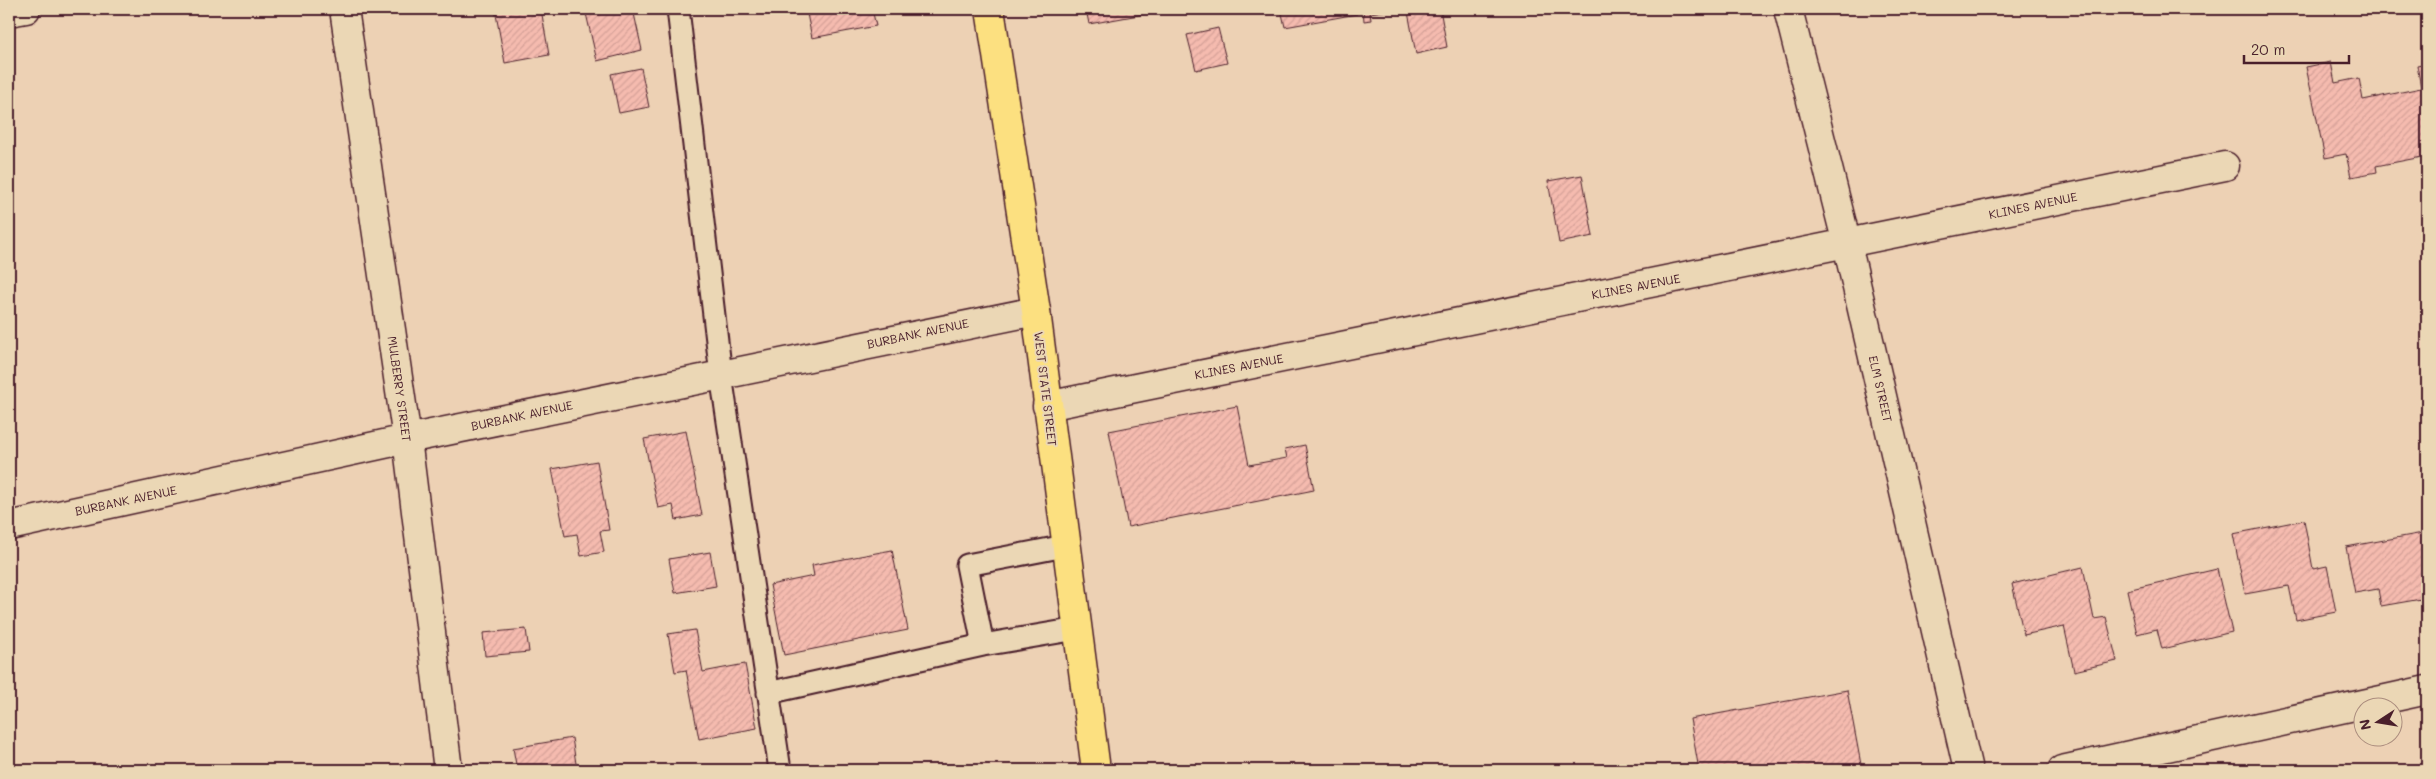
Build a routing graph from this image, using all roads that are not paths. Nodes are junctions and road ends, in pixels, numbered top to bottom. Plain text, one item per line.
1 (26, 9) edge
2 (344, 9) edge
3 (678, 9) edge
4 (990, 9) edge
5 (1788, 9) edge
6 (9, 12) edge
7 (2225, 166) dead end
8 (1847, 244) junction
9 (1036, 311) junction
10 (721, 375) junction
11 (1047, 406) junction
12 (407, 439) junction
13 (9, 526) edge
14 (1065, 546) junction
15 (1077, 629) junction
16 (983, 646) junction
17 (2427, 690) edge
18 (768, 693) junction
19 (448, 770) edge
20 (780, 770) edge
21 (1096, 770) edge
22 (1968, 770) edge
23 (2062, 770) edge

1 - 6 street
2 - 12 street, MULBERRY STREET
3 - 10 lane
4 - 9 main road, WEST STATE STREET
5 - 8 street, ELM STREET
7 - 8 street, KLINES AVENUE
8 - 11 street, KLINES AVENUE
8 - 22 street, ELM STREET
9 - 10 street, BURBANK AVENUE
9 - 11 main road, WEST STATE STREET
10 - 12 street, BURBANK AVENUE
10 - 18 lane
11 - 14 main road, WEST STATE STREET
12 - 13 street, BURBANK AVENUE
12 - 19 street, MULBERRY STREET
14 - 15 main road, WEST STATE STREET
14 - 16 lane
15 - 16 lane
15 - 21 main road, WEST STATE STREET
16 - 18 lane
17 - 23 street
18 - 20 lane

